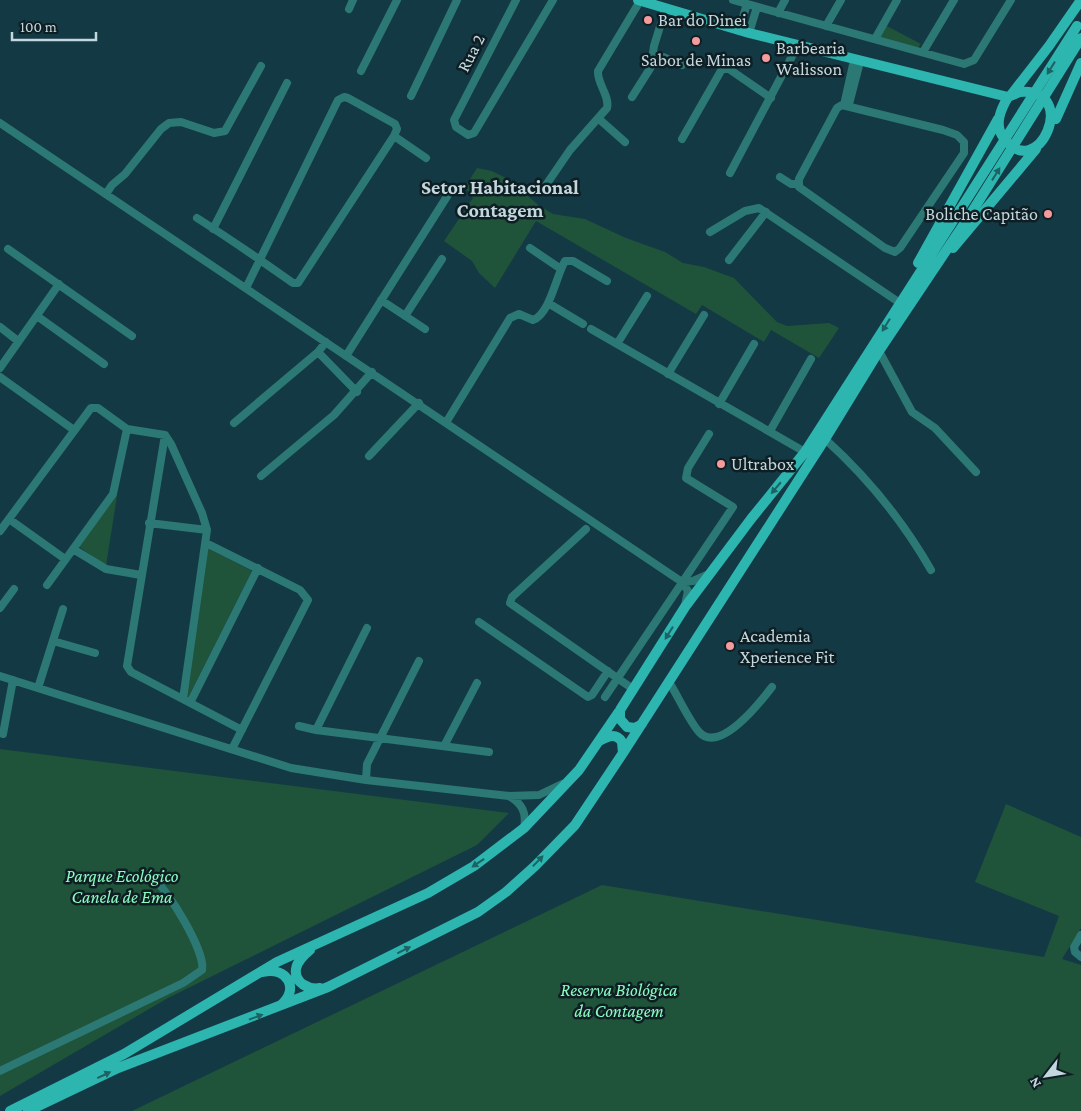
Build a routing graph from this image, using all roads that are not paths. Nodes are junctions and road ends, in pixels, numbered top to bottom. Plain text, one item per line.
1 (353, 0) edge
2 (397, 0) edge
3 (457, 0) edge
4 (516, 0) edge
5 (553, 0) edge
6 (658, 0) edge
7 (733, 0) edge
8 (785, 0) edge
9 (841, 0) edge
10 (897, 0) edge
11 (954, 0) edge
12 (1011, 0) edge
13 (1081, 0) edge
14 (642, 1) edge
15 (746, 4) junction
16 (757, 7) junction
17 (349, 9) dead end
18 (665, 10) junction
19 (778, 13) junction
20 (1079, 23) edge
21 (826, 26) junction
22 (744, 32) junction
23 (1081, 38) edge
24 (875, 39) junction
25 (798, 45) junction
26 (923, 52) junction
27 (654, 57) junction
28 (857, 61) junction
29 (1081, 64) edge
30 (682, 65) dead end
31 (262, 66) dead end
32 (362, 71) dead end
33 (287, 84) dead end
34 (964, 88) junction
35 (411, 96) dead end
36 (1009, 96) junction
37 (632, 97) dead end
38 (771, 98) junction
39 (846, 105) junction
40 (999, 116) junction
41 (598, 119) junction
42 (1055, 120) junction
43 (0, 123) edge
44 (394, 136) junction
45 (682, 138) dead end
46 (625, 142) dead end
47 (1036, 149) junction
48 (426, 158) dead end
49 (730, 173) dead end
50 (780, 177) dead end
51 (798, 184) junction
52 (546, 185) dead end
53 (453, 187) dead end
54 (106, 194) junction
55 (766, 212) junction
56 (197, 218) dead end
57 (214, 229) junction
58 (710, 232) dead end
59 (530, 248) dead end
60 (8, 249) dead end
61 (259, 259) junction
62 (442, 259) dead end
63 (728, 260) dead end
64 (933, 268) junction
65 (561, 269) junction
66 (607, 281) dead end
67 (59, 284) junction
68 (246, 288) junction
69 (647, 296) dead end
70 (381, 300) junction
71 (901, 301) junction
72 (548, 303) junction
73 (704, 315) dead end
74 (37, 316) junction
75 (405, 316) junction
76 (583, 324) dead end
77 (0, 327) edge
78 (425, 329) dead end
79 (591, 329) dead end
80 (132, 336) dead end
81 (18, 341) junction
82 (326, 342) junction
83 (617, 344) junction
84 (754, 344) dead end
85 (879, 351) junction
86 (318, 352) junction
87 (346, 356) junction
88 (811, 358) dead end
89 (104, 364) dead end
90 (0, 368) edge
91 (372, 372) junction
92 (668, 374) junction
93 (0, 377) edge
94 (357, 392) junction
95 (419, 403) junction
96 (719, 404) junction
97 (447, 422) junction
98 (234, 423) dead end
99 (127, 429) junction
100 (74, 430) junction
101 (770, 431) junction
102 (709, 434) dead end
103 (165, 435) junction
104 (826, 439) junction
105 (805, 452) junction
106 (369, 456) dead end
107 (976, 472) dead end
108 (261, 476) dead end
109 (9, 519) junction
110 (149, 523) junction
111 (586, 529) dead end
112 (206, 530) junction
113 (0, 531) edge
114 (206, 543) junction
115 (73, 549) junction
116 (65, 560) junction
117 (258, 568) junction
118 (931, 570) dead end
119 (709, 574) junction
120 (141, 575) junction
121 (682, 582) junction
122 (46, 585) dead end
123 (14, 589) dead end
124 (685, 607) junction
125 (0, 608) edge
126 (62, 609) dead end
127 (479, 622) dead end
128 (367, 628) dead end
129 (53, 641) junction
130 (95, 653) dead end
131 (419, 661) dead end
132 (608, 671) junction
133 (0, 676) edge
134 (618, 678) junction
135 (12, 680) junction
136 (669, 682) junction
137 (477, 683) dead end
138 (772, 687) dead end
139 (38, 688) junction
140 (634, 688) junction
141 (605, 697) dead end
142 (186, 701) junction
143 (620, 710) junction
144 (642, 724) junction
145 (299, 726) dead end
146 (242, 730) junction
147 (316, 730) junction
148 (3, 734) dead end
149 (379, 738) junction
150 (601, 740) junction
151 (444, 746) junction
152 (232, 749) junction
153 (489, 752) dead end
154 (623, 753) junction
155 (572, 779) junction
156 (366, 780) junction
157 (509, 796) junction
158 (524, 828) junction
159 (153, 878) dead end
160 (1081, 935) edge
161 (314, 945) junction
162 (1081, 956) edge
163 (255, 974) junction
164 (328, 988) junction
165 (276, 1009) junction
166 (0, 1071) edge
167 (10, 1111) edge
168 (28, 1111) edge

1 - 17 street
2 - 32 street
3 - 35 street
4 - 5 street, Rua 2
6 - 18 main road
7 - 15 street
8 - 19 street
9 - 21 street
10 - 24 street
11 - 26 street
12 - 26 street
13 - 36 main road
14 - 18 main road
14 - 41 street
15 - 16 street
15 - 22 street
16 - 19 street
16 - 22 street
18 - 22 main road
18 - 27 street
19 - 21 street
20 -> 71 main road, bridge
21 - 24 street
22 - 25 main road
64 -> 23 main road, bridge
24 - 26 street
25 - 28 main road
25 - 38 street
27 - 30 street
27 - 37 street
28 - 34 main road
28 - 39 street
29 - 42 main road
31 - 54 street
33 - 57 street
34 - 36 main road
34 - 40 main road
36 - 40 main road
36 - 42 main road
38 - 45 street
38 - 49 street
39 - 51 street
39 - 51 street
40 - 47 main road
40 - 71 main road
41 - 46 street
41 - 52 street
42 - 47 main road
43 - 54 street
44 - 48 street
44 - 61 street
44 - 61 street
47 - 64 main road
50 - 51 street
53 - 70 street
54 - 68 street
55 - 58 street
55 - 63 street
55 - 71 street
56 - 57 street
57 - 61 street
59 - 65 street
60 - 67 street
61 - 68 street
62 - 75 street
64 - 85 main road
65 - 66 street
65 - 72 street
67 - 74 street
67 - 80 street
68 - 82 street
69 - 83 street
70 - 75 street
70 - 87 street
71 -> 105 main road
72 - 76 street
72 - 97 street
73 - 92 street
74 - 81 street
74 - 89 street
75 - 78 street
77 - 81 street
79 - 83 street
81 - 90 street
82 - 86 street
82 - 87 street
83 - 92 street
84 - 96 street
85 - 104 main road
85 - 107 street
86 - 94 street
86 - 98 street
87 - 91 street
88 - 101 street
91 - 94 street
91 - 95 street
92 - 96 street
93 - 100 street
94 - 108 street
95 - 97 street
95 - 106 street
96 - 101 street
97 - 121 street
99 - 100 street
99 - 103 street
99 - 115 street
100 - 109 street
101 - 105 street
102 - 121 street
103 - 110 street
103 - 112 street
104 - 118 street
104 - 136 main road
105 -> 119 main road
109 - 113 street
109 - 116 street
110 - 112 street
110 - 120 street
111 - 132 street
112 - 114 street
114 - 117 street
114 - 142 street
115 - 116 street
115 - 120 street
116 - 122 street
117 - 142 street
117 - 146 street
119 - 121 street
119 - 124 main road
120 - 142 street
121 - 124 street
121 - 134 street
123 - 125 street
124 -> 140 main road
126 - 129 street
127 - 132 street
128 - 147 street
129 - 130 street
129 - 139 street
131 - 149 street
132 - 134 street
133 - 135 street
134 - 140 street
134 - 141 street
135 - 139 street
135 - 148 street
136 - 138 street
136 - 144 main road
137 - 151 street
139 - 152 street
140 - 143 main road
142 - 146 street
143 - 144 main road
143 - 150 main road
144 - 154 main road
145 - 147 street
146 - 152 street
147 - 149 street
149 - 151 street
149 - 156 street
150 - 154 main road
150 - 155 main road
151 - 153 street
152 - 156 street
164 -> 154 main road
155 - 157 street
155 - 158 main road
156 - 157 street
157 - 158 street
158 -> 161 main road
159 - 166 street
160 - 162 street
161 - 163 main road
161 - 164 main road
163 - 165 main road
163 - 167 main road
164 - 165 main road
168 -> 165 main road

